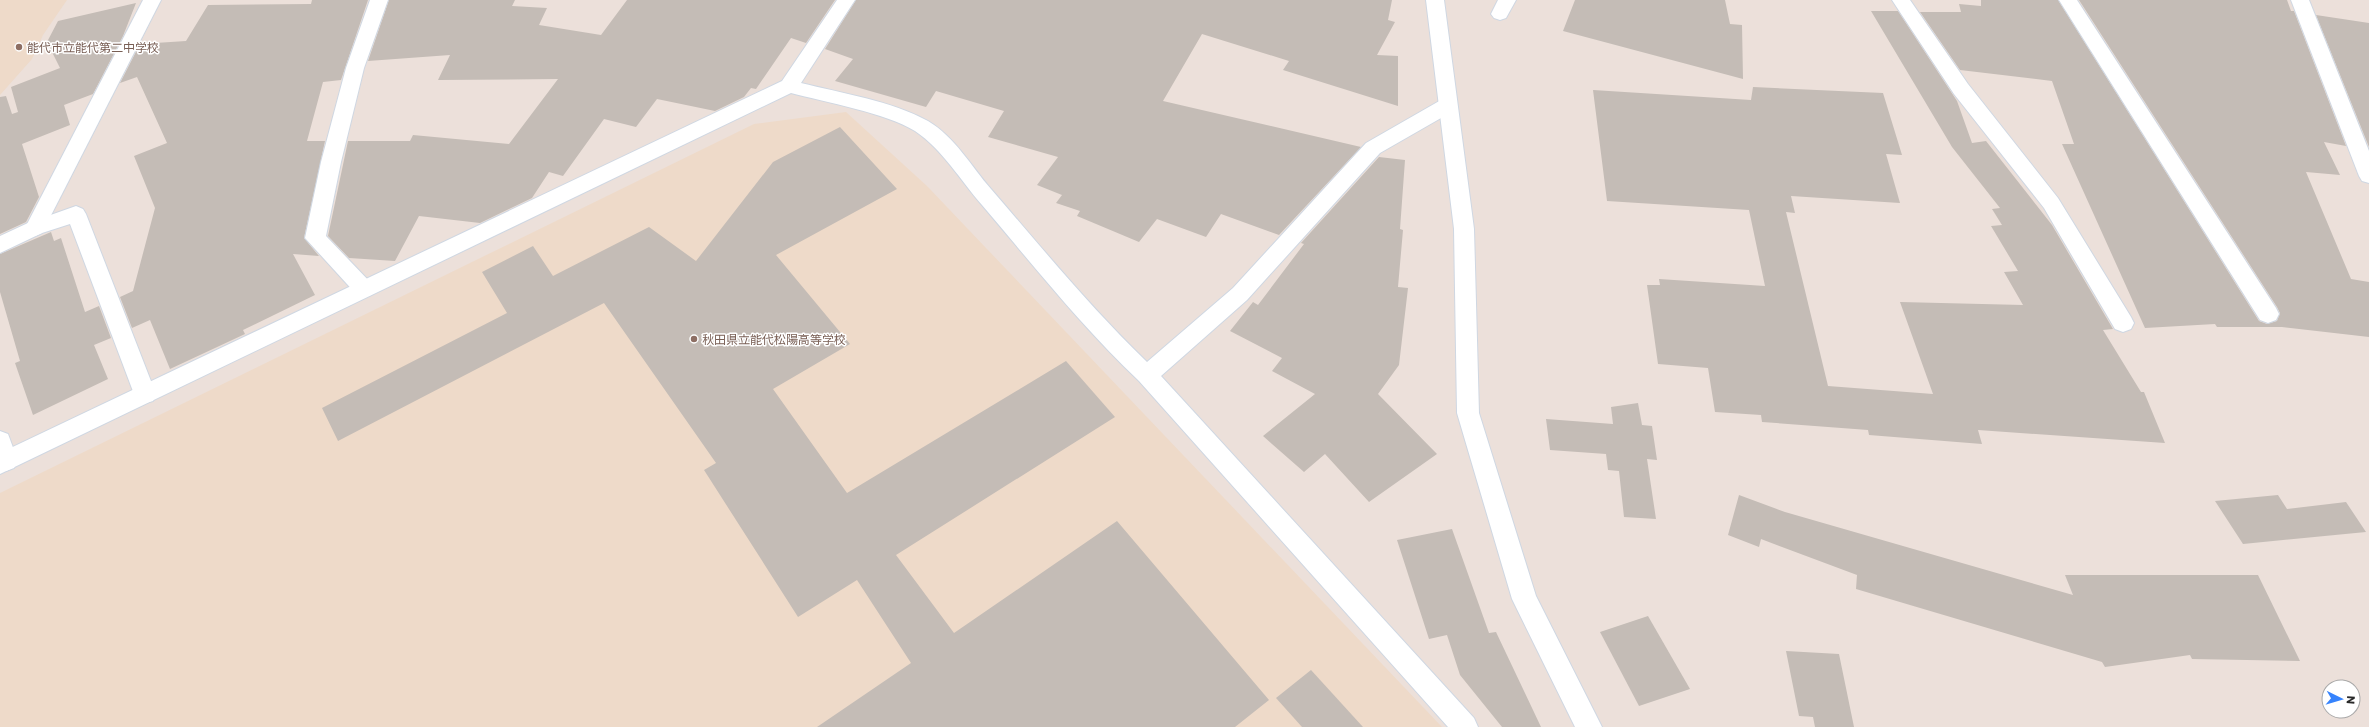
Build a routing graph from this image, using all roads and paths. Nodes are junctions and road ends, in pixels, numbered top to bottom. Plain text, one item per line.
1 (152, 0) edge
2 (379, 0) edge
3 (846, 0) edge
4 (1435, 0) edge
5 (1901, 0) edge
6 (2068, 0) edge
7 (2300, 0) edge
8 (790, 86) junction
9 (1448, 105) junction
10 (2369, 176) edge
11 (35, 228) junction
12 (0, 245) edge
13 (364, 289) junction
14 (2268, 314) dead end
15 (2123, 323) dead end
16 (1147, 375) junction
17 (145, 394) junction
18 (2, 455) edge
19 (1465, 727) edge
20 (1589, 727) edge

1 - 11 street
2 - 13 street
3 - 8 street
4 - 9 street
5 - 15 street
6 - 14 street
7 - 10 street
8 - 13 street
8 - 16 street
9 - 16 street
9 - 20 street
11 - 12 street
11 - 17 street
13 - 17 street
16 - 19 street
17 - 18 street

